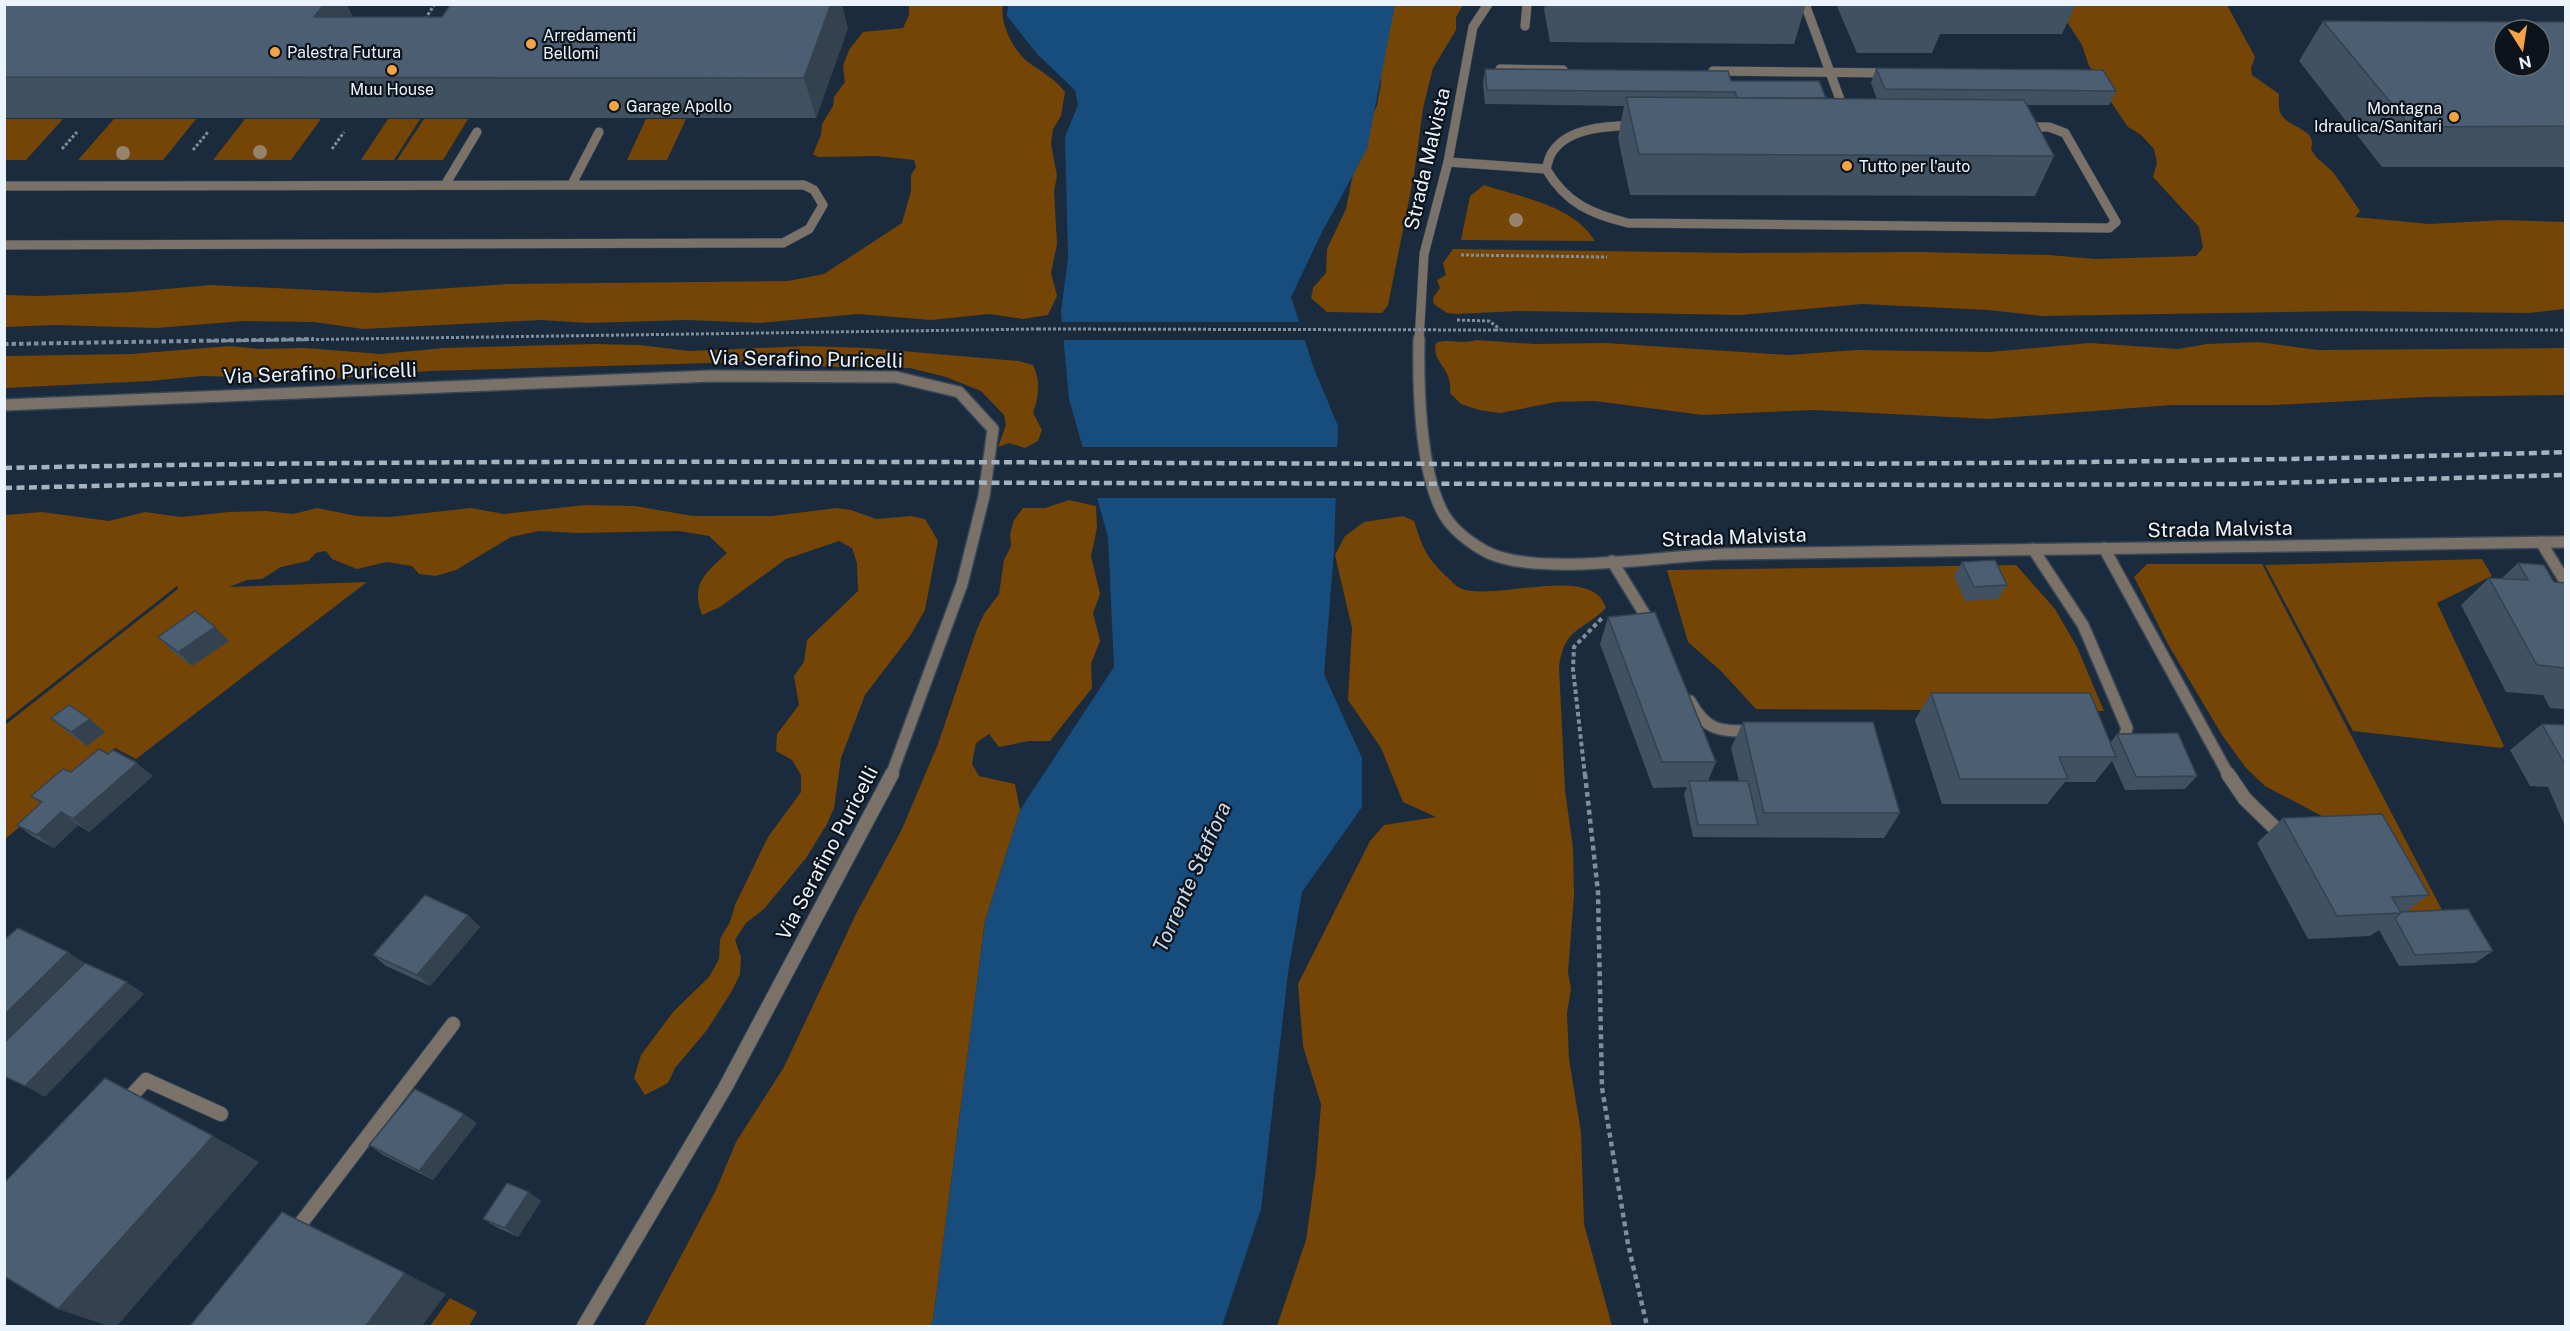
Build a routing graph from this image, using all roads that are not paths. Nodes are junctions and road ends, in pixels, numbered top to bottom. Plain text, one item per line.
1 (1488, 4) edge
2 (1527, 4) edge
3 (1805, 4) edge
4 (1525, 26) dead end
5 (1500, 69) edge
6 (1571, 70) edge
7 (1700, 71) edge
8 (1830, 73) junction
9 (1900, 73) edge
10 (1849, 125) junction
11 (477, 132) dead end
12 (598, 132) dead end
13 (1448, 162) junction
14 (1546, 169) junction
15 (572, 184) junction
16 (445, 185) junction
17 (4, 186) edge
18 (4, 245) edge
19 (4, 405) edge
20 (2541, 542) junction
21 (2565, 542) edge
22 (2104, 548) junction
23 (2033, 549) junction
24 (1612, 561) junction
25 (2565, 583) edge
26 (1658, 638) edge
27 (1683, 688) edge
28 (1768, 731) edge
29 (2125, 735) edge
30 (2278, 831) dead end
31 (453, 1024) dead end
32 (114, 1114) edge
33 (221, 1114) dead end
34 (280, 1251) edge
35 (584, 1326) edge

1 - 13 street, Strada Malvista
2 - 4 street
3 - 8 street
5 - 6 street
7 - 8 street
8 - 9 street
8 - 10 street
10 - 14 street
10 - 14 street
11 - 16 street
12 - 15 street
13 - 14 street
13 - 24 street, Strada Malvista
15 - 16 street
15 - 18 street
16 - 17 street
19 - 35 street, Via Serafino Puricelli
20 - 21 street, Strada Malvista
20 - 22 street, Strada Malvista
20 - 25 street
22 - 23 street, Strada Malvista
22 - 30 street
23 - 24 street, Strada Malvista
23 - 29 street
24 - 26 street
27 - 28 street
31 - 34 street
32 - 33 street

